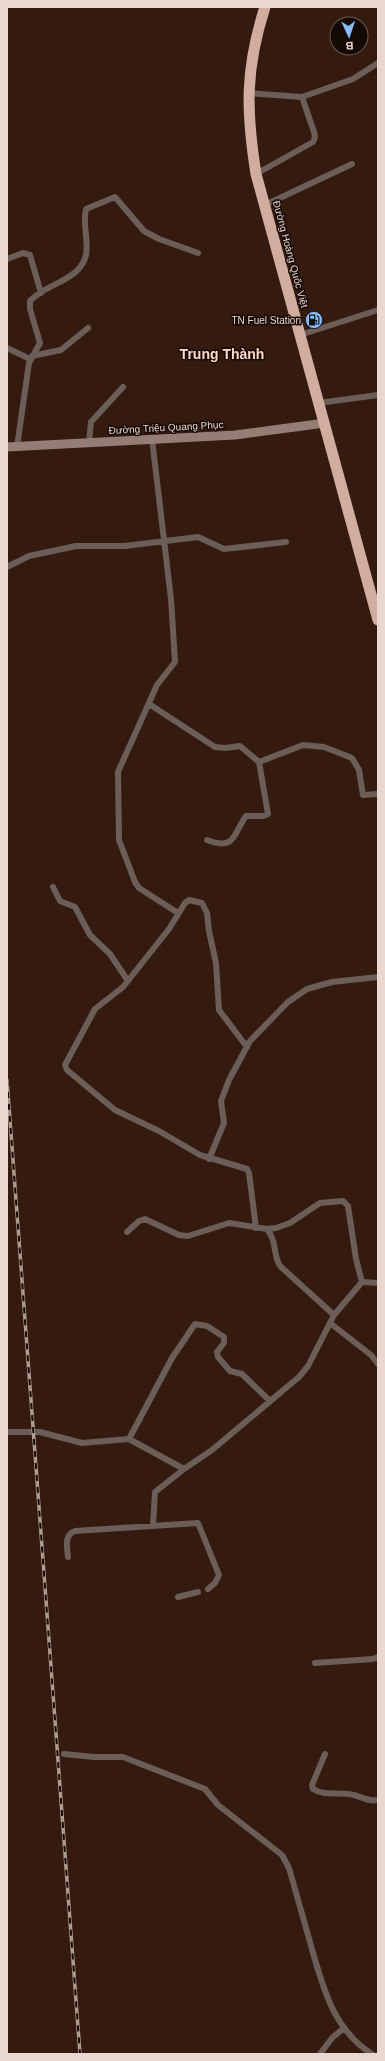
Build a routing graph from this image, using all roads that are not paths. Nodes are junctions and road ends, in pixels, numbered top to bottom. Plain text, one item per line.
1 (265, 7) edge
2 (378, 63) edge
3 (248, 93) junction
4 (302, 97) junction
5 (352, 164) dead end
6 (256, 174) junction
7 (265, 205) junction
8 (198, 253) dead end
9 (7, 259) edge
10 (41, 293) junction
11 (378, 310) edge
12 (88, 328) dead end
13 (300, 335) junction
14 (7, 348) edge
15 (31, 357) junction
16 (123, 387) dead end
17 (378, 394) edge
18 (319, 403) junction
19 (325, 423) junction
20 (152, 439) junction
21 (89, 443) junction
22 (7, 447) edge
23 (17, 447) junction
24 (163, 541) junction
25 (286, 542) dead end
26 (7, 567) edge
27 (374, 590) edge
28 (378, 620) edge
29 (149, 704) junction
30 (259, 762) junction
31 (378, 794) edge
32 (207, 840) dead end
33 (53, 887) dead end
34 (178, 913) junction
35 (378, 977) edge
36 (128, 981) junction
37 (247, 1047) junction
38 (209, 1159) junction
39 (256, 1228) junction
40 (267, 1229) junction
41 (127, 1232) dead end
42 (362, 1282) junction
43 (378, 1284) edge
44 (334, 1315) junction
45 (330, 1323) junction
46 (378, 1364) edge
47 (270, 1401) junction
48 (7, 1432) edge
49 (129, 1439) junction
50 (184, 1469) junction
51 (153, 1525) junction
52 (68, 1556) dead end
53 (208, 1588) dead end
54 (198, 1592) dead end
55 (178, 1597) dead end
56 (378, 1657) edge
57 (315, 1663) dead end
58 (64, 1754) dead end
59 (325, 1754) dead end
60 (378, 1800) edge
61 (344, 2028) junction
62 (320, 2054) edge
63 (372, 2054) edge

1 - 3 highway, Đường Hoàng Quốc Việt
2 - 4 street
3 - 4 street
3 - 6 highway, Đường Hoàng Quốc Việt
4 - 6 street
5 - 7 street
6 - 7 highway, Đường Hoàng Quốc Việt
7 - 13 highway, Đường Hoàng Quốc Việt
8 - 10 street
9 - 10 street
10 - 15 street
11 - 13 street
12 - 15 street
13 - 18 highway, Đường Hoàng Quốc Việt
14 - 15 street
15 - 23 street
16 - 21 street
17 - 18 street
18 - 19 highway, Đường Hoàng Quốc Việt
19 - 20 main road, Đường Triệu Quang Phục
19 - 27 highway, Đường Hoàng Quốc Việt
20 - 21 main road, Đường Triệu Quang Phục
20 - 24 street
21 - 23 main road, Đường Triệu Quang Phục
22 - 23 main road, Đường Triệu Quang Phục
24 - 25 street
24 - 26 street
24 - 29 street
27 - 28 highway, Đường Hoàng Quốc Việt
29 - 30 street
29 - 34 street
30 - 31 street
30 - 32 street
33 - 36 street
34 - 36 street
34 - 37 street
35 - 37 street
36 - 38 street
37 - 38 street
38 - 39 street
39 - 40 street
39 - 41 street
40 - 42 street
40 - 44 street
42 - 43 street
42 - 44 street
44 - 45 street
45 - 46 street
45 - 47 street
47 - 49 street
47 - 50 street
48 - 49 street
49 - 50 street
50 - 51 street
51 - 52 street
51 - 53 street
54 - 55 street
56 - 57 street
58 - 61 street
59 - 60 street
61 - 62 street
61 - 63 street

